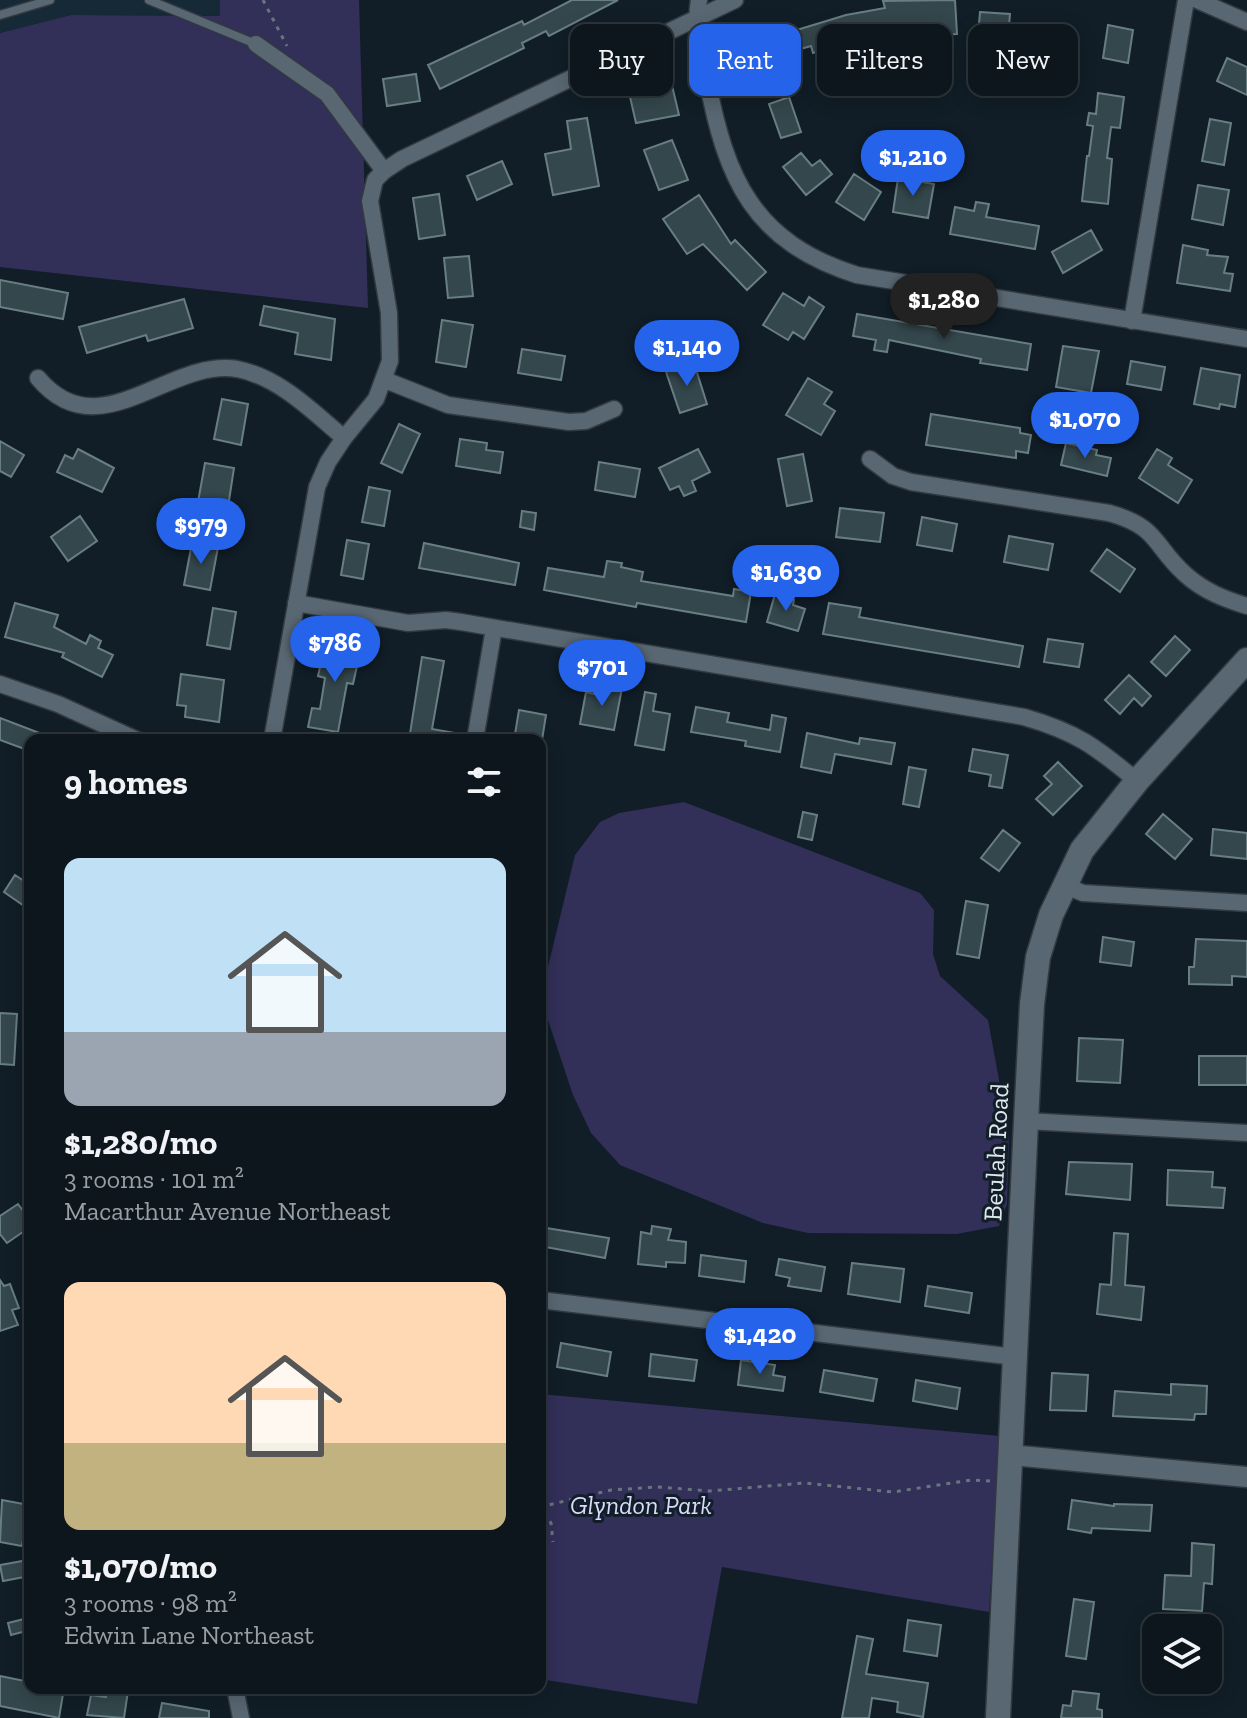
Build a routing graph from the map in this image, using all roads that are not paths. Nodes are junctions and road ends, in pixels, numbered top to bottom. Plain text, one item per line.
1 (50, 0) edge
2 (149, 0) edge
3 (735, 0) edge
4 (1186, 0) edge
5 (1197, 0) edge
6 (33, 2) edge
7 (697, 8) edge
8 (0, 15) edge
9 (1247, 22) edge
10 (256, 44) joint
11 (384, 171) junction
12 (1132, 321) junction
13 (1247, 339) edge
14 (38, 378) dead end
15 (385, 380) junction
16 (614, 409) dead end
17 (344, 438) junction
18 (870, 459) dead end
19 (296, 603) junction
20 (1247, 606) edge
21 (494, 628) junction
22 (1247, 660) edge
23 (0, 684) edge
24 (124, 734) edge
25 (273, 734) edge
26 (476, 734) edge
27 (1137, 781) junction
28 (1063, 885) junction
29 (1247, 903) edge
30 (1026, 1121) junction
31 (1247, 1133) edge
32 (546, 1301) edge
33 (1015, 1357) junction
34 (1003, 1471) junction
35 (1247, 1477) edge
36 (236, 1694) edge
37 (241, 1718) edge
38 (998, 1718) edge

1 - 6 lane
2 - 10 lane
3 - 7 street
4 - 12 street
5 - 9 street
6 - 8 lane
7 - 11 street
7 - 12 street
10 - 11 street
11 - 15 street
12 - 13 street
14 - 17 street
15 - 16 street
15 - 17 street
17 - 19 street
18 - 20 street
19 - 21 street
19 - 25 street
21 - 26 street
21 - 27 street
22 - 27 main road, Beulah Road
23 - 24 street
27 - 28 main road, Beulah Road
28 - 29 street
28 - 30 main road, Beulah Road
30 - 31 street
30 - 33 main road, Beulah Road
32 - 33 street
33 - 34 main road, Beulah Road
34 - 35 street
34 - 38 main road, Beulah Road
36 - 37 street

